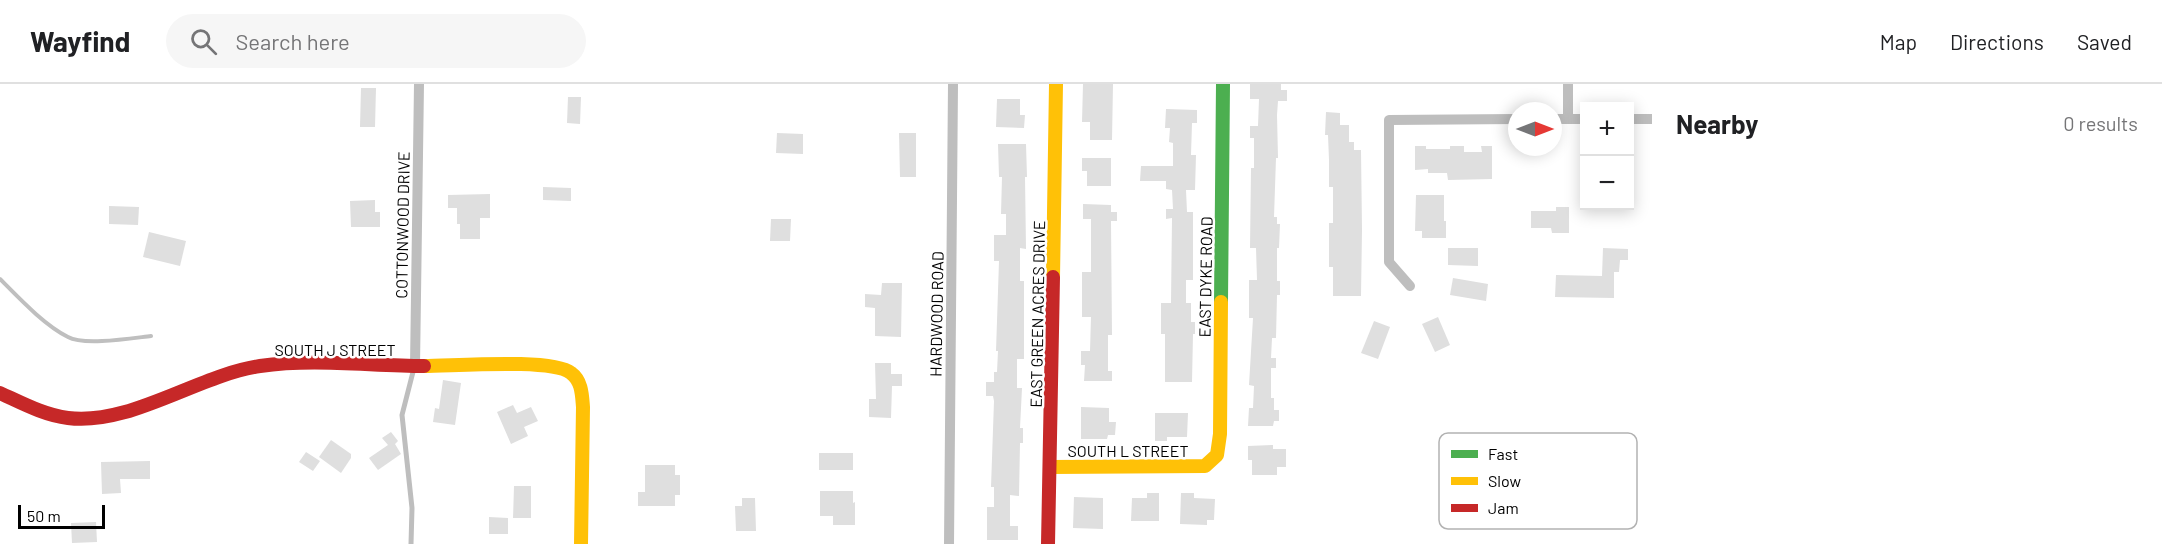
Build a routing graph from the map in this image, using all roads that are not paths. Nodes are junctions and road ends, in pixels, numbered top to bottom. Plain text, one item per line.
1 (419, 84) edge
2 (953, 84) edge
3 (1056, 84) edge
4 (1223, 84) edge
5 (1568, 84) edge
6 (1508, 119) edge
7 (1562, 119) edge
8 (1569, 119) junction
9 (1580, 119) edge
10 (1634, 119) edge
11 (1652, 119) edge
12 (1410, 286) dead end
13 (415, 366) junction
14 (0, 393) edge
15 (1205, 466) joint
16 (1051, 467) junction
17 (411, 544) edge
18 (580, 544) edge
19 (950, 544) edge
20 (1048, 544) edge

1 - 13 street, COTTONWOOD DRIVE
2 - 19 street, HARDWOOD ROAD
3 - 16 street, EAST GREEN ACRES DRIVE
4 - 15 street, EAST DYKE ROAD
5 - 8 street
6 - 12 street
7 - 8 street
8 - 9 street
10 - 11 street
13 - 14 street, SOUTH J STREET
13 - 17 lane
13 - 18 street, SOUTH J STREET
15 - 16 street, SOUTH L STREET
16 - 20 street, EAST GREEN ACRES DRIVE

